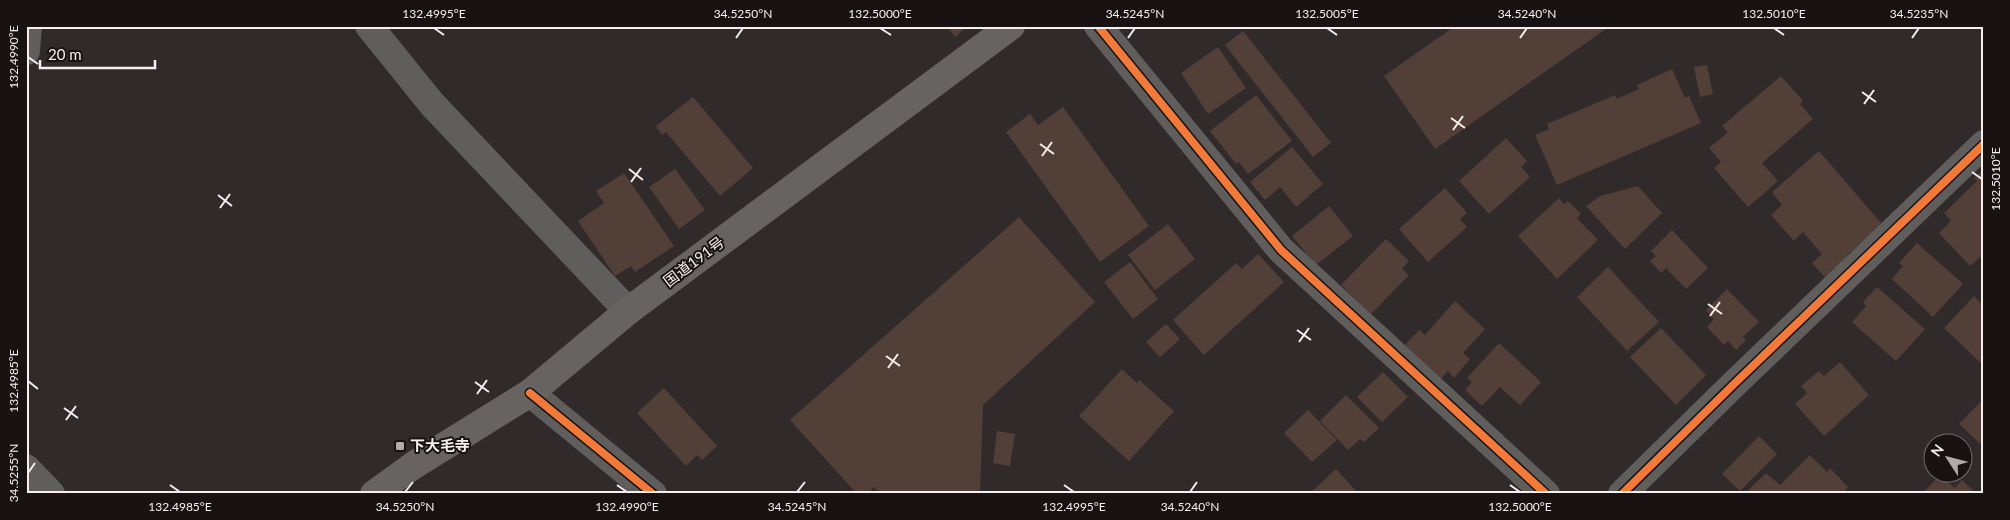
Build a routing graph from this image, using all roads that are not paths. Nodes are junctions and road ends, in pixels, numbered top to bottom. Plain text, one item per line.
1 (28, 26) edge
2 (369, 26) edge
3 (1011, 26) edge
4 (1098, 26) edge
5 (26, 51) edge
6 (1984, 144) edge
7 (628, 311) junction
8 (530, 393) junction
9 (26, 468) edge
10 (51, 494) edge
11 (374, 494) edge
12 (653, 494) edge
13 (1546, 494) edge
14 (1622, 494) edge

1 - 5 street
2 - 7 street
3 - 7 highway, 国道191号
4 - 13 street
6 - 14 street
7 - 8 highway, 国道191号
8 - 11 highway, 国道191号
8 - 12 street
9 - 10 street

